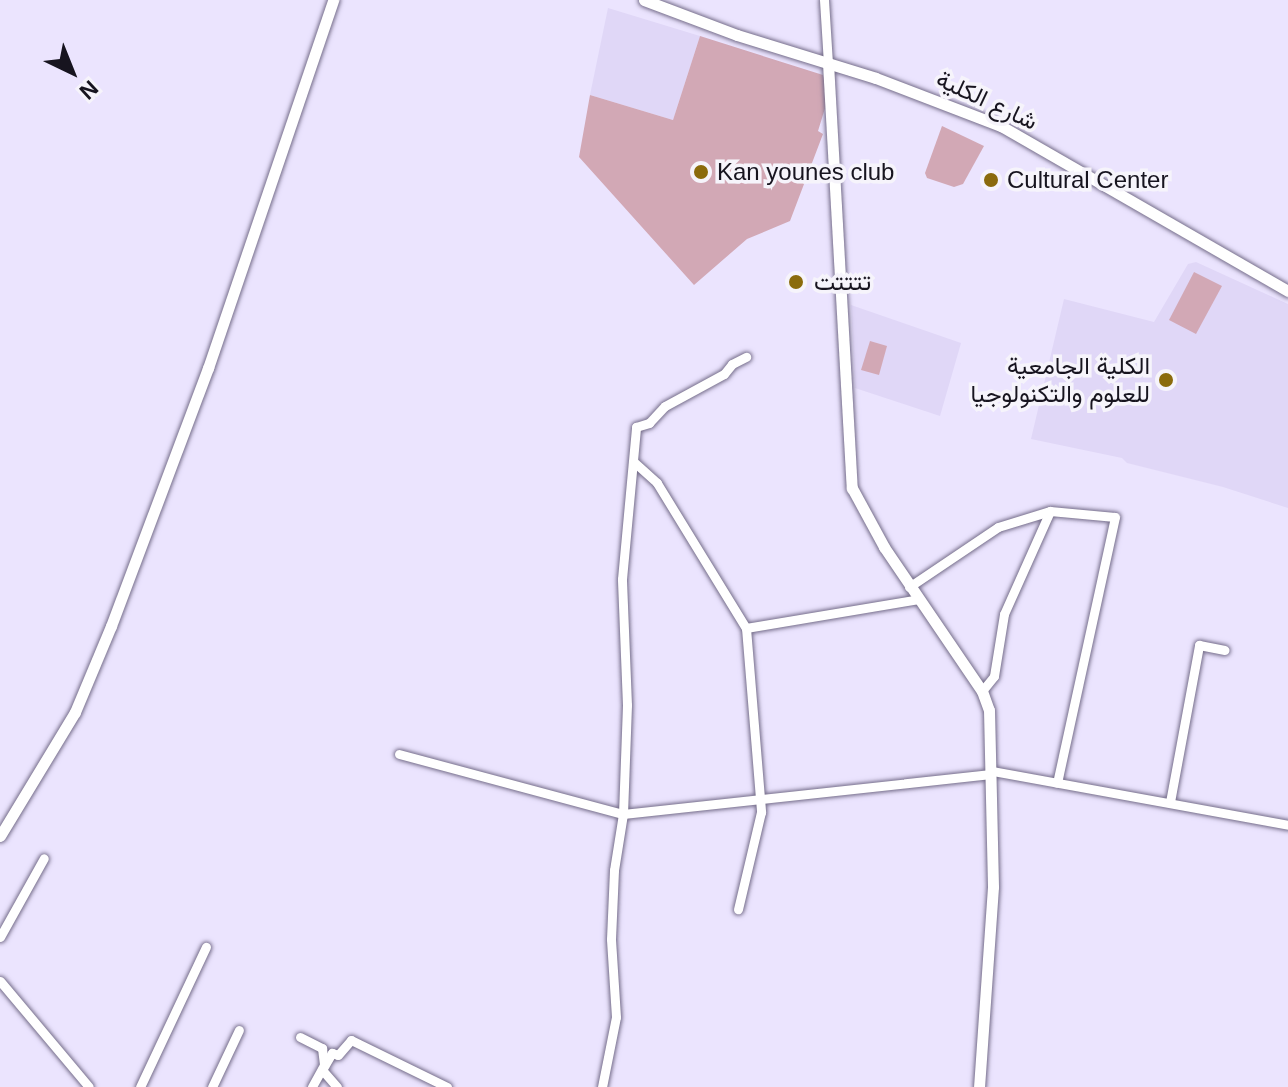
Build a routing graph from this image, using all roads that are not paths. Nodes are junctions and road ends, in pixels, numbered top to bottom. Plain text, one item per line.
1 (333, 0) edge
2 (644, 0) edge
3 (824, 0) edge
4 (828, 63) junction
5 (1288, 291) edge
6 (746, 357) dead end
7 (634, 462) junction
8 (1050, 511) junction
9 (909, 587) junction
10 (919, 599) junction
11 (746, 628) junction
12 (1225, 650) dead end
13 (982, 691) junction
14 (399, 754) dead end
15 (992, 772) junction
16 (1057, 783) junction
17 (761, 798) junction
18 (1170, 802) junction
19 (623, 814) junction
20 (1288, 825) edge
21 (0, 836) edge
22 (44, 858) dead end
23 (738, 909) dead end
24 (0, 937) edge
25 (206, 947) dead end
26 (0, 981) edge
27 (239, 1030) dead end
28 (300, 1037) dead end
29 (89, 1087) edge
30 (140, 1087) edge
31 (212, 1087) edge
32 (312, 1087) edge
33 (336, 1087) edge
34 (447, 1087) edge
35 (602, 1087) edge
36 (979, 1087) edge

1 - 21 street
2 - 4 street, شارع الكلية
3 - 4 street
4 - 5 street, شارع الكلية
4 - 9 street
6 - 7 street
7 - 11 street
7 - 19 street
8 - 9 street
8 - 13 street
8 - 16 street
9 - 10 street
10 - 11 street
10 - 13 street
11 - 17 street
12 - 18 street
13 - 15 street
14 - 19 street
15 - 16 street
15 - 17 street
15 - 36 street
16 - 18 street
17 - 19 street
17 - 23 street
18 - 20 street
19 - 35 street
22 - 24 street
25 - 30 street
26 - 29 street
27 - 31 street
28 - 32 street
33 - 34 street

